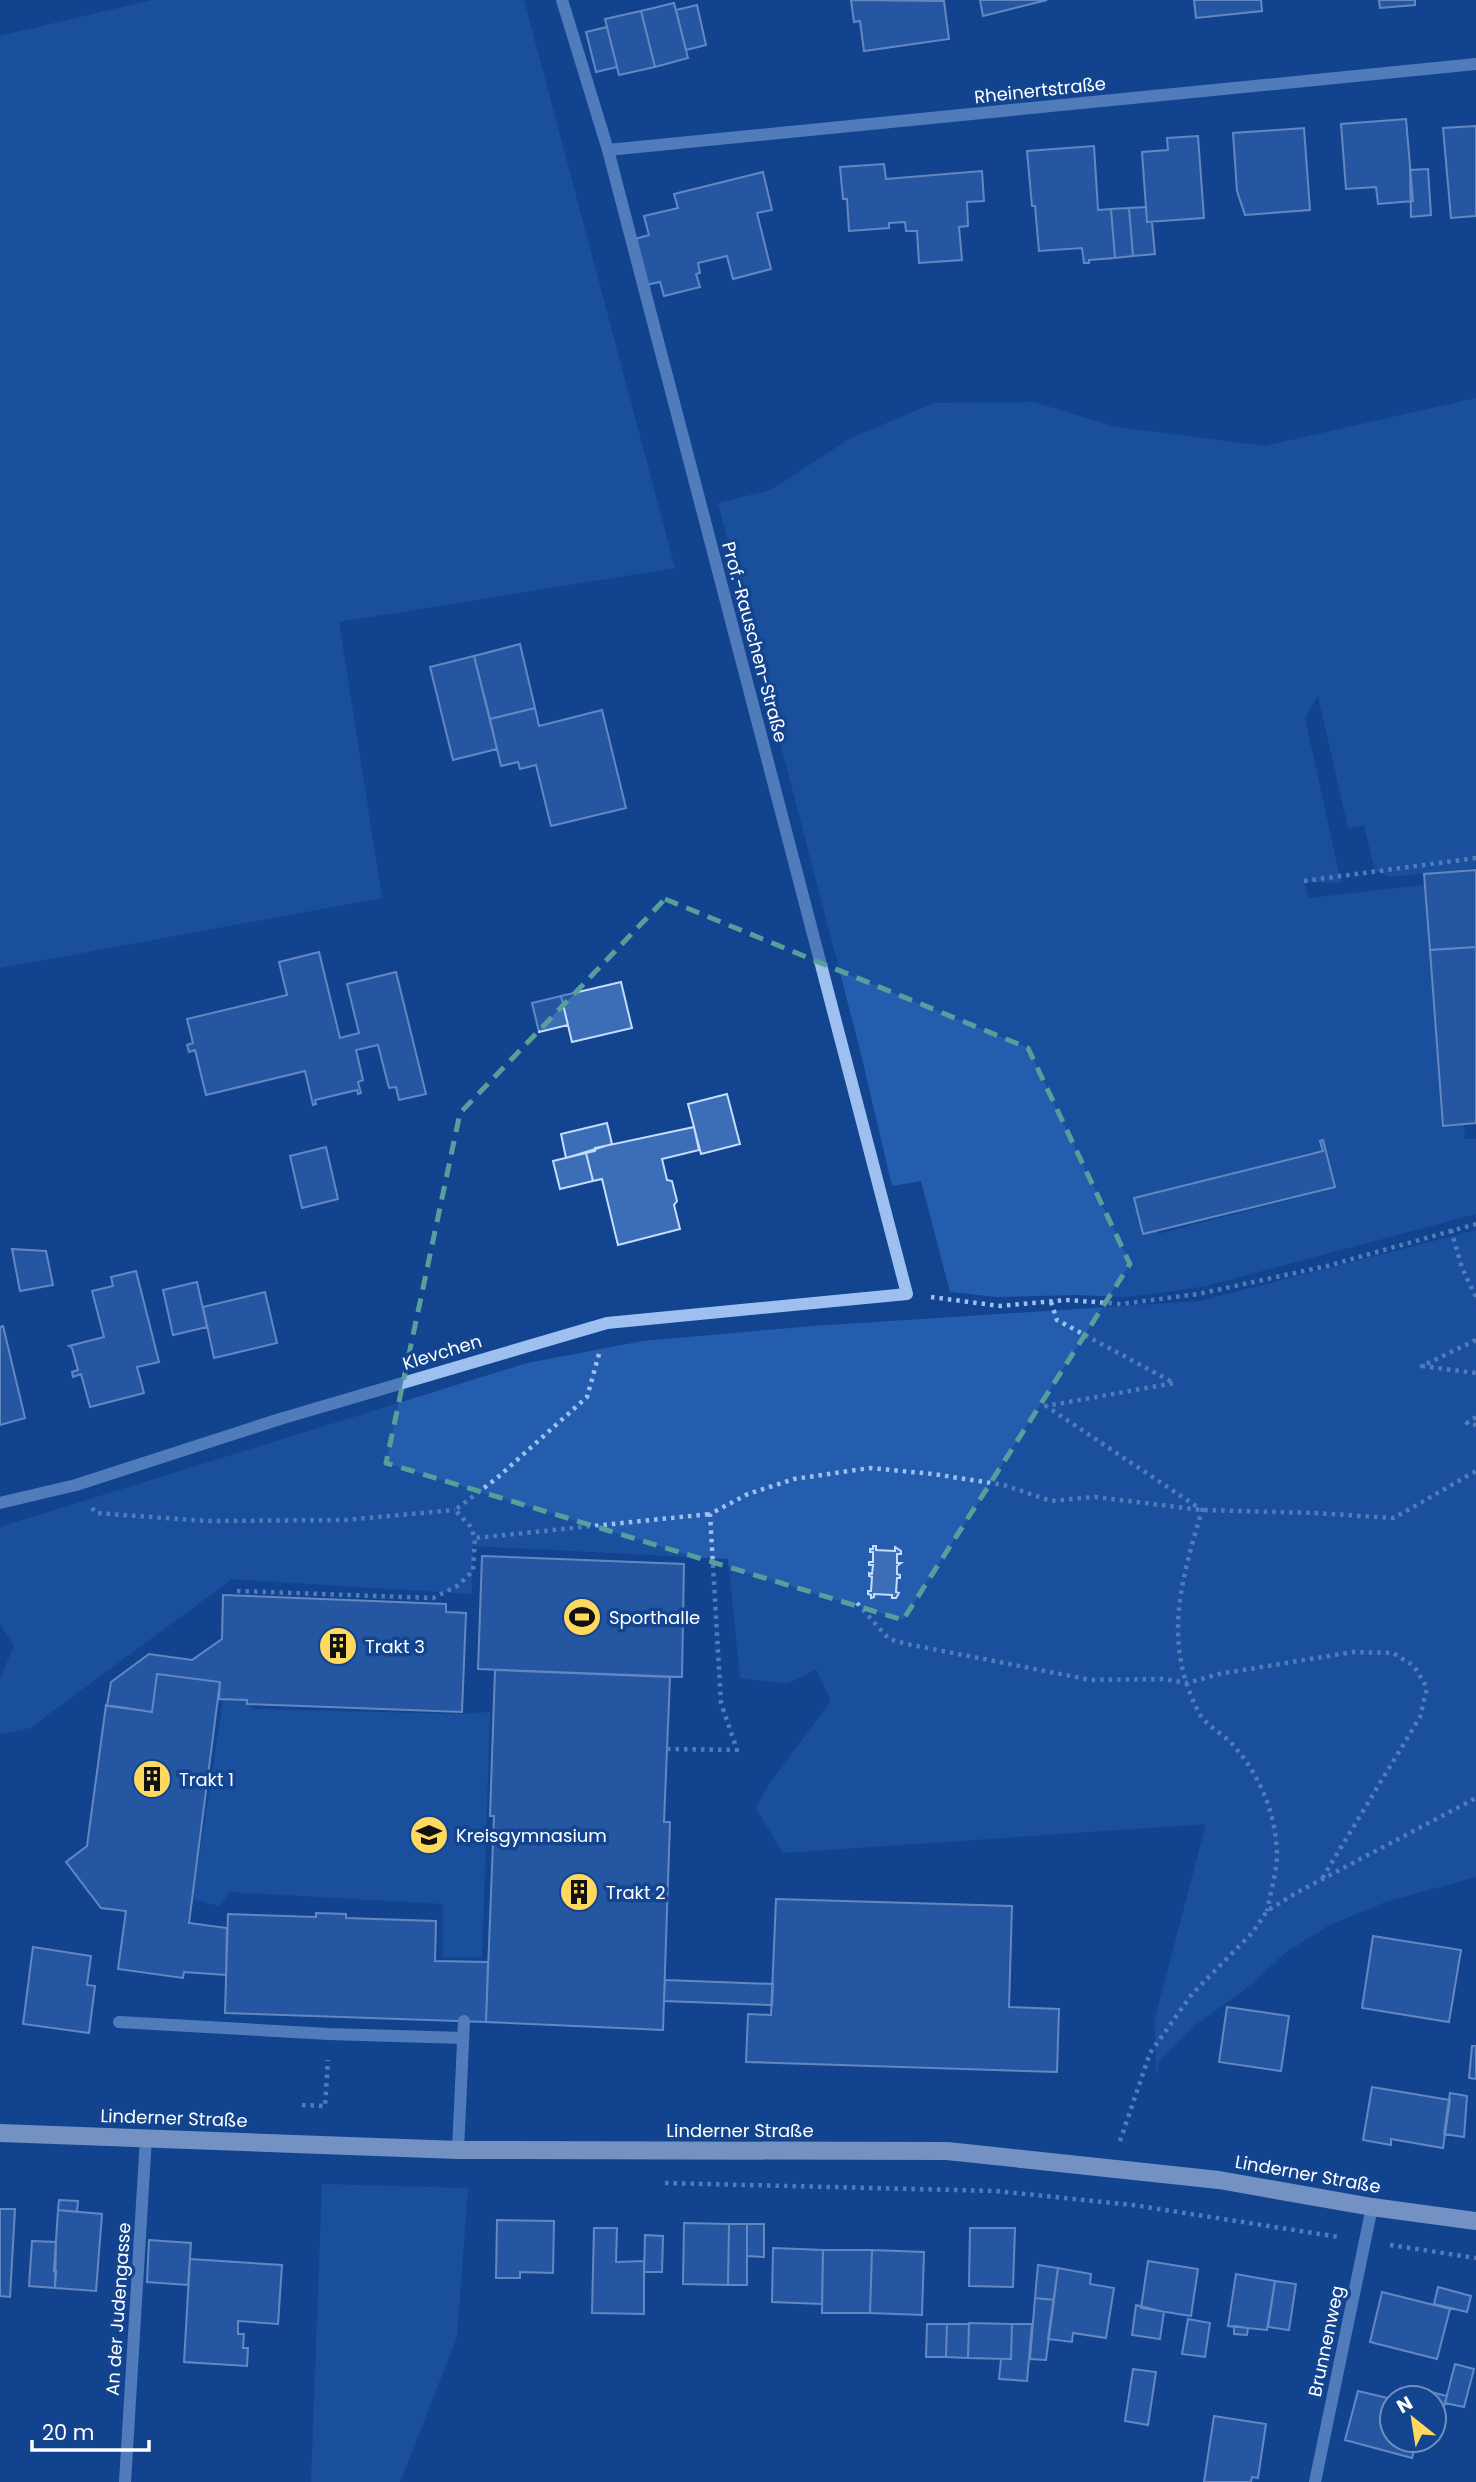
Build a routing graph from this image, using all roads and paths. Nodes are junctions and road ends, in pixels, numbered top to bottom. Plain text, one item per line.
1 (562, 0) edge
2 (1476, 64) edge
3 (608, 150) junction
4 (1476, 859) edge
5 (1304, 881) dead end
6 (1476, 1224) edge
7 (1451, 1230) junction
8 (907, 1294) junction
9 (1476, 1297) edge
10 (1051, 1302) junction
11 (607, 1323) junction
12 (1476, 1340) edge
13 (1476, 1373) edge
14 (1476, 1417) edge
15 (1476, 1425) edge
16 (1476, 1471) edge
17 (76, 1485) junction
18 (0, 1503) edge
19 (455, 1510) junction
20 (1202, 1510) junction
21 (710, 1514) junction
22 (475, 1538) junction
23 (237, 1591) dead end
24 (857, 1603) dead end
25 (1187, 1683) junction
26 (667, 1749) dead end
27 (1476, 1798) edge
28 (1320, 1882) junction
29 (1267, 1911) junction
30 (464, 2021) dead end
31 (120, 2022) dead end
32 (463, 2038) junction
33 (327, 2071) dead end
34 (302, 2105) dead end
35 (0, 2133) edge
36 (146, 2138) junction
37 (458, 2150) junction
38 (1110, 2169) junction
39 (654, 2182) dead end
40 (1372, 2207) junction
41 (1476, 2221) edge
42 (1365, 2241) junction
43 (1476, 2258) edge
44 (125, 2482) edge
45 (1315, 2482) edge

1 - 3 street, Prof.-Rauschen-Straße
2 - 3 street, Rheinertstraße
3 - 8 street, Prof.-Rauschen-Straße
4 - 5 path
6 - 7 path
7 - 9 path
7 - 10 path
8 - 10 path
8 - 11 street, Klevchen
10 - 20 path
11 - 17 street, Klevchen
11 - 19 path
12 - 13 path
14 - 15 path
16 - 20 path
17 - 18 street, Klevchen
17 - 19 path
19 - 22 path
20 - 21 path
20 - 25 path
21 - 22 path
21 - 26 path
22 - 23 path
24 - 25 path
25 - 28 path
25 - 29 path
27 - 28 path
28 - 29 path
29 - 38 path
30 - 32 street
31 - 32 street
32 - 37 street
33 - 34 path
35 - 36 main road, Linderner Straße
36 - 37 main road, Linderner Straße
36 - 44 street, An der Judengasse
37 - 38 main road, Linderner Straße
38 - 40 main road, Linderner Straße
39 - 42 path
40 - 41 main road, Linderner Straße
40 - 42 street, Brunnenweg
42 - 43 path
42 - 45 street, Brunnenweg

